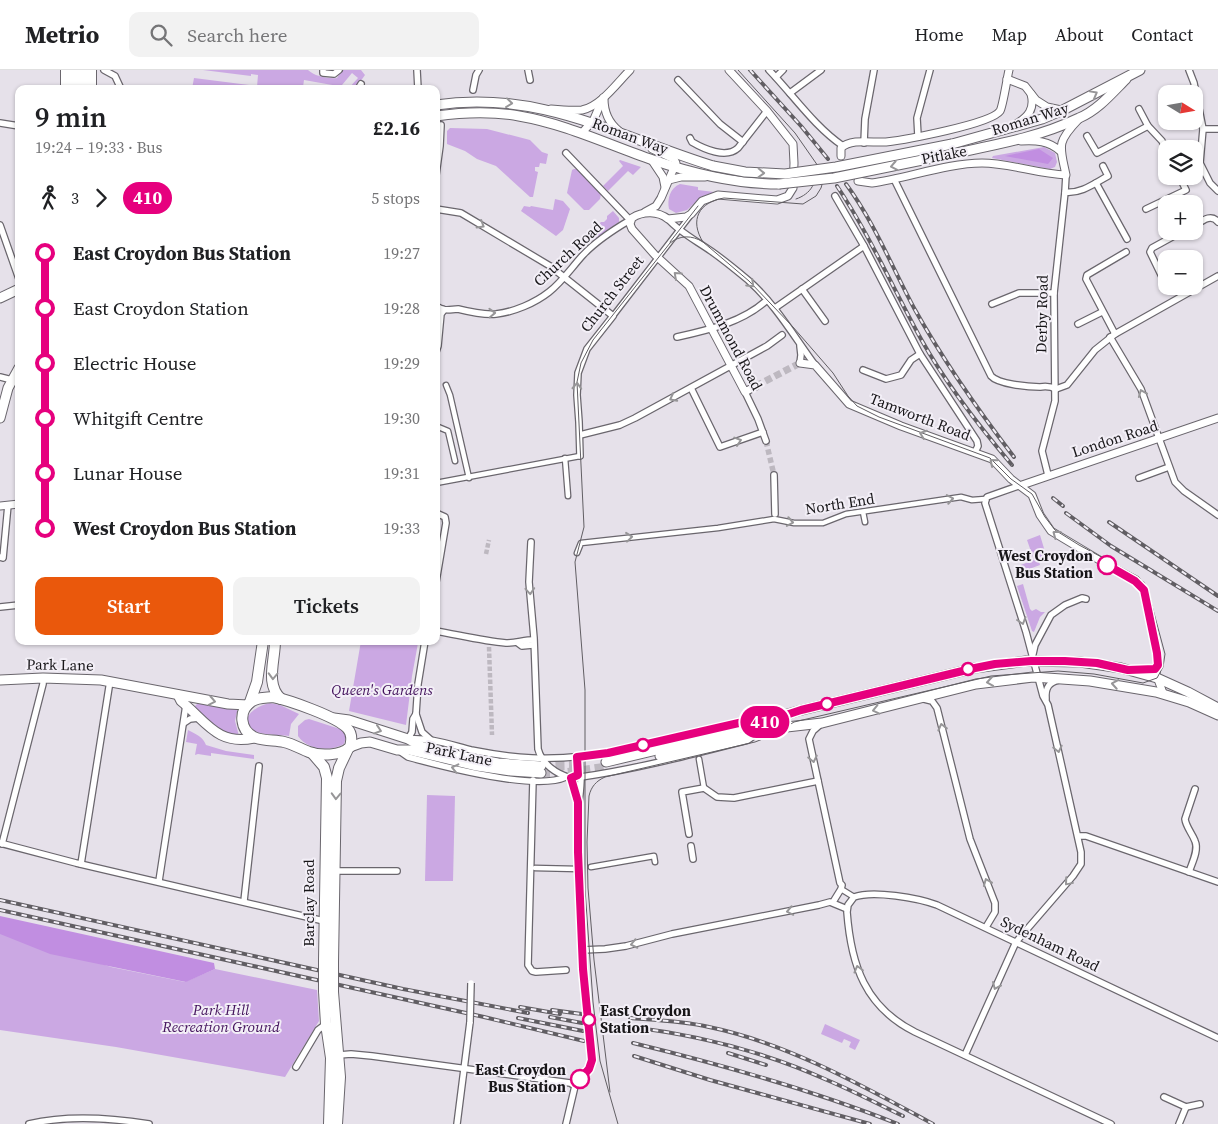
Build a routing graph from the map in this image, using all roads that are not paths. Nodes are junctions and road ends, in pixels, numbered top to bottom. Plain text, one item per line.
1 (66, 70) edge
2 (76, 70) edge
3 (83, 70) edge
4 (103, 70) edge
5 (323, 70) edge
6 (339, 70) edge
7 (417, 70) edge
8 (478, 70) edge
9 (528, 70) edge
10 (630, 70) edge
11 (729, 70) edge
12 (769, 70) edge
13 (783, 70) edge
14 (822, 70) edge
15 (874, 70) edge
16 (930, 70) edge
17 (1010, 70) edge
18 (1140, 70) edge
19 (1189, 70) edge
20 (91, 74) edge
21 (776, 77) junction
22 (1007, 79) junction
23 (1126, 79) junction
24 (530, 80) dead end
25 (678, 80) dead end
26 (66, 85) edge
27 (76, 85) edge
28 (83, 85) edge
29 (119, 85) edge
30 (418, 85) edge
31 (1194, 85) edge
32 (473, 90) dead end
33 (790, 93) junction
34 (1031, 94) junction
35 (605, 96) junction
36 (440, 104) edge
37 (543, 108) junction
38 (1139, 109) dead end
39 (1064, 110) junction
40 (767, 111) junction
41 (440, 116) edge
42 (1080, 118) junction
43 (0, 123) edge
44 (592, 123) junction
45 (15, 125) edge
46 (441, 125) dead end
47 (1148, 126) junction
48 (1009, 128) junction
49 (1203, 129) edge
50 (1218, 129) edge
51 (582, 133) junction
52 (622, 134) junction
53 (918, 136) junction
54 (1088, 136) dead end
55 (633, 137) junction
56 (690, 138) dead end
57 (1161, 140) edge
58 (1014, 141) junction
59 (743, 142) junction
60 (864, 143) junction
61 (440, 146) edge
62 (843, 146) junction
63 (1060, 152) junction
64 (566, 153) dead end
65 (841, 156) dead end
66 (650, 159) junction
67 (1103, 166) dead end
68 (675, 167) junction
69 (1203, 172) edge
70 (1066, 175) junction
71 (717, 178) junction
72 (894, 179) junction
73 (669, 180) junction
74 (858, 181) dead end
75 (1096, 183) junction
76 (1184, 185) edge
77 (665, 187) junction
78 (1065, 192) junction
79 (1218, 192) edge
80 (661, 198) junction
81 (832, 203) dead end
82 (1146, 209) dead end
83 (440, 210) edge
84 (642, 213) junction
85 (691, 214) junction
86 (666, 216) junction
87 (630, 220) junction
88 (1203, 221) edge
89 (1218, 222) edge
90 (0, 225) edge
91 (679, 229) junction
92 (1127, 239) dead end
93 (1167, 240) edge
94 (864, 246) junction
95 (1126, 252) dead end
96 (658, 258) junction
97 (15, 268) edge
98 (1158, 270) edge
99 (1218, 276) edge
100 (563, 277) junction
101 (802, 289) junction
102 (15, 290) edge
103 (1054, 293) junction
104 (1171, 295) edge
105 (0, 298) edge
106 (767, 300) junction
107 (1173, 300) junction
108 (992, 304) dead end
109 (440, 308) edge
110 (775, 308) junction
111 (444, 310) junction
112 (1102, 312) junction
113 (612, 316) junction
114 (825, 321) dead end
115 (1078, 324) dead end
116 (440, 325) edge
117 (712, 329) junction
118 (782, 335) dead end
119 (1112, 336) junction
120 (678, 337) dead end
121 (800, 344) junction
122 (920, 354) junction
123 (800, 363) joint
124 (815, 365) junction
125 (732, 366) junction
126 (863, 370) dead end
127 (15, 375) edge
128 (0, 377) edge
129 (12, 380) junction
130 (446, 385) dead end
131 (756, 386) tunnel mouth
132 (691, 388) junction
133 (1056, 388) junction
134 (745, 392) junction
135 (0, 418) edge
136 (1218, 418) edge
137 (440, 428) edge
138 (458, 428) junction
139 (448, 432) junction
140 (763, 432) junction
141 (580, 435) junction
142 (1159, 439) junction
143 (766, 441) tunnel mouth
144 (975, 452) junction
145 (464, 454) junction
146 (454, 455) junction
147 (580, 456) joint
148 (565, 458) junction
149 (455, 462) dead end
150 (1169, 466) junction
151 (774, 475) tunnel mouth
152 (1048, 475) junction
153 (469, 478) junction
154 (1139, 478) dead end
155 (440, 482) edge
156 (1022, 485) junction
157 (568, 496) dead end
158 (985, 499) junction
159 (4, 506) edge
160 (863, 512) junction
161 (440, 514) edge
162 (1218, 514) edge
163 (774, 517) junction
164 (865, 522) dead end
165 (3, 535) edge
166 (531, 542) dead end
167 (577, 553) dead end
168 (0, 557) edge
169 (440, 558) edge
170 (1086, 599) dead end
171 (15, 605) edge
172 (0, 607) edge
173 (440, 632) edge
174 (533, 643) junction
175 (263, 645) edge
176 (275, 645) edge
177 (424, 645) edge
178 (1034, 658) junction
179 (1156, 668) junction
180 (1128, 670) junction
181 (1038, 677) junction
182 (43, 678) junction
183 (1157, 678) junction
184 (1069, 679) junction
185 (0, 680) edge
186 (110, 681) junction
187 (1163, 694) junction
188 (178, 696) junction
189 (281, 699) junction
190 (924, 699) junction
191 (1046, 701) junction
192 (249, 703) junction
193 (186, 705) junction
194 (1218, 708) edge
195 (416, 714) junction
196 (1218, 714) edge
197 (329, 717) junction
198 (199, 718) junction
199 (184, 723) junction
200 (822, 723) junction
201 (759, 728) junction
202 (254, 738) junction
203 (408, 739) junction
204 (431, 740) junction
205 (349, 748) junction
206 (397, 750) junction
207 (312, 753) junction
208 (577, 757) junction
209 (699, 759) dead end
210 (607, 765) tunnel mouth
211 (259, 766) dead end
212 (542, 766) junction
213 (579, 776) junction
214 (568, 778) junction
215 (533, 780) junction
216 (818, 781) junction
217 (704, 788) junction
218 (1195, 789) dead end
219 (578, 802) junction
220 (689, 834) dead end
221 (1078, 836) junction
222 (1089, 838) junction
223 (1080, 843) junction
224 (1, 844) edge
225 (691, 846) dead end
226 (325, 857) junction
227 (693, 859) dead end
228 (656, 862) dead end
229 (81, 864) junction
230 (592, 867) dead end
231 (535, 868) dead end
232 (578, 869) junction
233 (335, 871) junction
234 (397, 872) dead end
235 (1189, 872) junction
236 (159, 881) junction
237 (1218, 882) edge
238 (841, 889) junction
239 (854, 897) junction
240 (244, 901) junction
241 (833, 902) junction
242 (848, 906) junction
243 (324, 916) junction
244 (986, 927) junction
245 (1016, 942) junction
246 (328, 961) junction
247 (566, 970) dead end
248 (471, 983) dead end
249 (329, 992) junction
250 (326, 1024) junction
251 (1218, 1038) edge
252 (965, 1055) junction
253 (335, 1057) junction
254 (296, 1067) dead end
255 (464, 1068) junction
256 (1164, 1097) dead end
257 (1200, 1104) dead end
258 (1186, 1107) junction
259 (29, 1124) edge
260 (149, 1124) edge
261 (329, 1124) edge
262 (337, 1124) edge
263 (457, 1124) edge
264 (566, 1124) edge
265 (1111, 1124) edge
266 (1179, 1124) edge

1 - 26 highway
2 - 27 highway
3 - 28 highway
4 - 20 street
4 - 29 street
5 - 6 street
7 - 30 street
8 - 32 street
9 - 24 street
10 - 35 street
11 - 40 street
12 - 21 street
13 - 21 street
14 - 33 street
15 - 60 street
16 - 53 street
17 - 22 street
18 - 23 main road
19 - 31 street
21 - 33 street
22 - 34 street
22 - 53 street
39 -> 23 main road, Roman Way
23 - 42 main road, Roman Way
25 - 59 street
33 - 62 street
34 - 39 street
34 - 48 street
35 - 37 street
35 - 44 street
35 - 52 street
36 -> 37 main road, Roman Way
37 - 44 main road, Roman Way
38 - 47 street
39 - 48 main road, Roman Way
40 - 59 street
40 - 85 street
41 - 51 main road, Roman Way
42 - 58 main road, Roman Way
42 - 63 street
43 - 45 street
44 - 51 street
44 - 52 main road, Roman Way
46 - 61 street
47 - 54 street
47 - 57 street
55 -> 48 main road, Roman Way, bridge
49 - 50 street
51 - 66 main road, Roman Way
52 - 55 main road, Roman Way
53 - 60 street
55 - 68 street
56 - 59 street
58 - 63 street
58 -> 71 main road, Roman Way, bridge
60 - 62 street
62 - 65 street
63 - 70 street, Derby Road
64 - 87 street, Church Street
66 - 68 main road, Roman Way
66 - 77 street
67 - 75 street
68 - 71 main road, Roman Way
68 - 73 street
69 - 79 street
70 - 72 street, Pitlake
70 - 78 street, Derby Road
71 - 73 street
72 - 74 street, Pitlake
72 - 133 street
73 - 77 street
75 - 78 street
75 - 92 street
76 - 82 street
77 - 80 street
78 - 103 street, Derby Road
80 - 84 street
80 - 86 street
81 - 94 street
83 -> 100 street
84 - 86 street
84 - 87 street
85 - 86 street
85 - 91 street
86 - 91 street, Tamworth Road
87 - 96 street, Church Street
87 - 100 street, Church Road
88 - 89 street
90 - 97 street
91 - 96 street
91 -> 106 street, Tamworth Road
93 - 98 street
94 - 101 street
94 - 122 street
95 - 112 street
96 - 113 street, Church Street
117 -> 96 street, Drummond Road
99 - 107 street
111 -> 100 street, Church Road
100 - 113 street
101 - 110 street
101 - 114 street
102 - 105 main road
103 - 108 street
103 - 133 street, Derby Road
104 - 107 street
106 - 110 street, Tamworth Road
106 - 117 street
107 - 119 street
109 - 111 street, Church Road
110 - 121 street, Tamworth Road
111 - 116 street
112 - 115 street
112 - 119 street
141 -> 113 street, Church Street
117 - 120 street
117 - 125 street, Drummond Road
118 - 125 street
119 - 133 street
142 -> 119 street
121 - 123 street
121 - 124 street, Tamworth Road
122 - 126 street
122 - 144 street
123 - 124 street
144 -> 124 street, Tamworth Road
125 - 132 street
125 - 134 street, Drummond Road
127 - 129 main road
128 - 129 street
129 - 135 main road
130 - 138 street
131 - 134 street
132 -> 140 street
132 -> 141 street
133 - 152 street, Derby Road
134 - 140 street, Drummond Road
136 - 142 street, London Road
137 - 139 street
138 - 139 street
138 - 145 street
139 - 146 street
140 - 143 street, Drummond Road
141 - 147 street, Church Street
142 - 150 street
142 - 152 street, London Road
156 -> 144 street, Tamworth Road
145 - 146 street
145 - 153 street
146 - 149 street
147 - 148 street
148 - 153 street
148 - 157 street
150 - 154 street
150 - 162 street
151 - 163 street
152 - 156 street, London Road
153 - 155 street
156 - 158 street, North End
179 -> 156 street, Tamworth Road
160 -> 158 street, North End
158 -> 178 street
159 - 165 street
163 -> 160 street, North End
160 - 164 street
161 - 169 street
167 -> 163 street, North End
165 - 168 street
166 -> 174 street
170 - 178 street
171 - 172 street
173 - 174 street
174 - 212 street
175 - 192 highway
176 -> 189 highway
177 - 195 street
178 - 180 main road
178 - 181 street
178 - 201 main road
179 - 180 street
179 - 183 street, Tamworth Road
180 - 183 main road
181 - 184 main road
181 -> 190 main road
181 - 191 street
182 - 185 main road, Park Lane
182 - 186 main road, Park Lane
182 - 224 street
183 - 187 street, Tamworth Road
183 - 194 main road
187 -> 184 main road
184 - 191 street
186 - 188 main road, Park Lane
186 - 229 street
187 - 196 main road
188 -> 192 main road, Park Lane
188 - 193 main road
189 - 192 highway
189 - 197 highway
190 -> 200 main road
244 -> 190 street, Sydenham Road
191 -> 221 street
192 - 202 highway
193 - 198 main road
193 - 199 street
195 - 203 street
195 - 204 street
197 -> 203 main road, Park Lane
197 - 205 highway
198 - 199 street
198 - 202 main road
199 - 236 street
200 - 201 main road
200 -> 216 street
201 - 208 street, Park Lane
201 - 210 main road
201 - 213 street, Park Lane
202 - 207 highway
203 - 204 street, Park Lane
203 - 212 main road
204 - 212 street, Park Lane
205 - 206 main road, Park Lane
205 - 207 highway
205 -> 233 highway, Barclay Road
206 - 212 main road
215 -> 206 street, Park Lane
207 - 226 highway, Barclay Road
208 - 212 street, Park Lane
208 - 213 street
209 - 217 street
211 - 240 street
212 - 214 street
213 - 214 street, Park Lane
213 - 219 street
214 - 215 street, Park Lane
214 - 219 street
215 - 247 street
216 - 217 street
216 - 238 street
217 - 220 street
218 - 235 street
219 - 232 street
221 - 222 street
221 - 223 street
222 - 223 street
222 - 235 street
223 -> 245 street
224 - 229 street
225 - 227 street
226 - 233 street
226 - 243 highway, Barclay Road
228 - 230 street
229 - 236 street
231 - 232 street
241 -> 232 street
233 - 234 street
233 - 243 street
233 - 246 highway, Barclay Road
235 - 237 street
236 - 240 street
238 - 239 street
238 - 241 street
239 - 242 street
239 - 244 street
240 - 243 street
241 - 242 street
252 -> 242 street
243 - 246 highway, Barclay Road
244 - 245 street, Sydenham Road
245 - 251 street, Sydenham Road
245 -> 252 street
246 - 249 highway, Barclay Road, bridge
248 - 255 street, bridge
249 - 250 highway, Barclay Road
249 - 253 highway, Barclay Road
250 - 253 highway, Barclay Road
250 - 254 street
252 - 265 street
253 - 255 street
253 - 261 highway
253 - 262 highway
255 - 263 street
255 - 264 street
256 - 258 street
257 - 258 street
258 - 266 street
259 - 260 street

